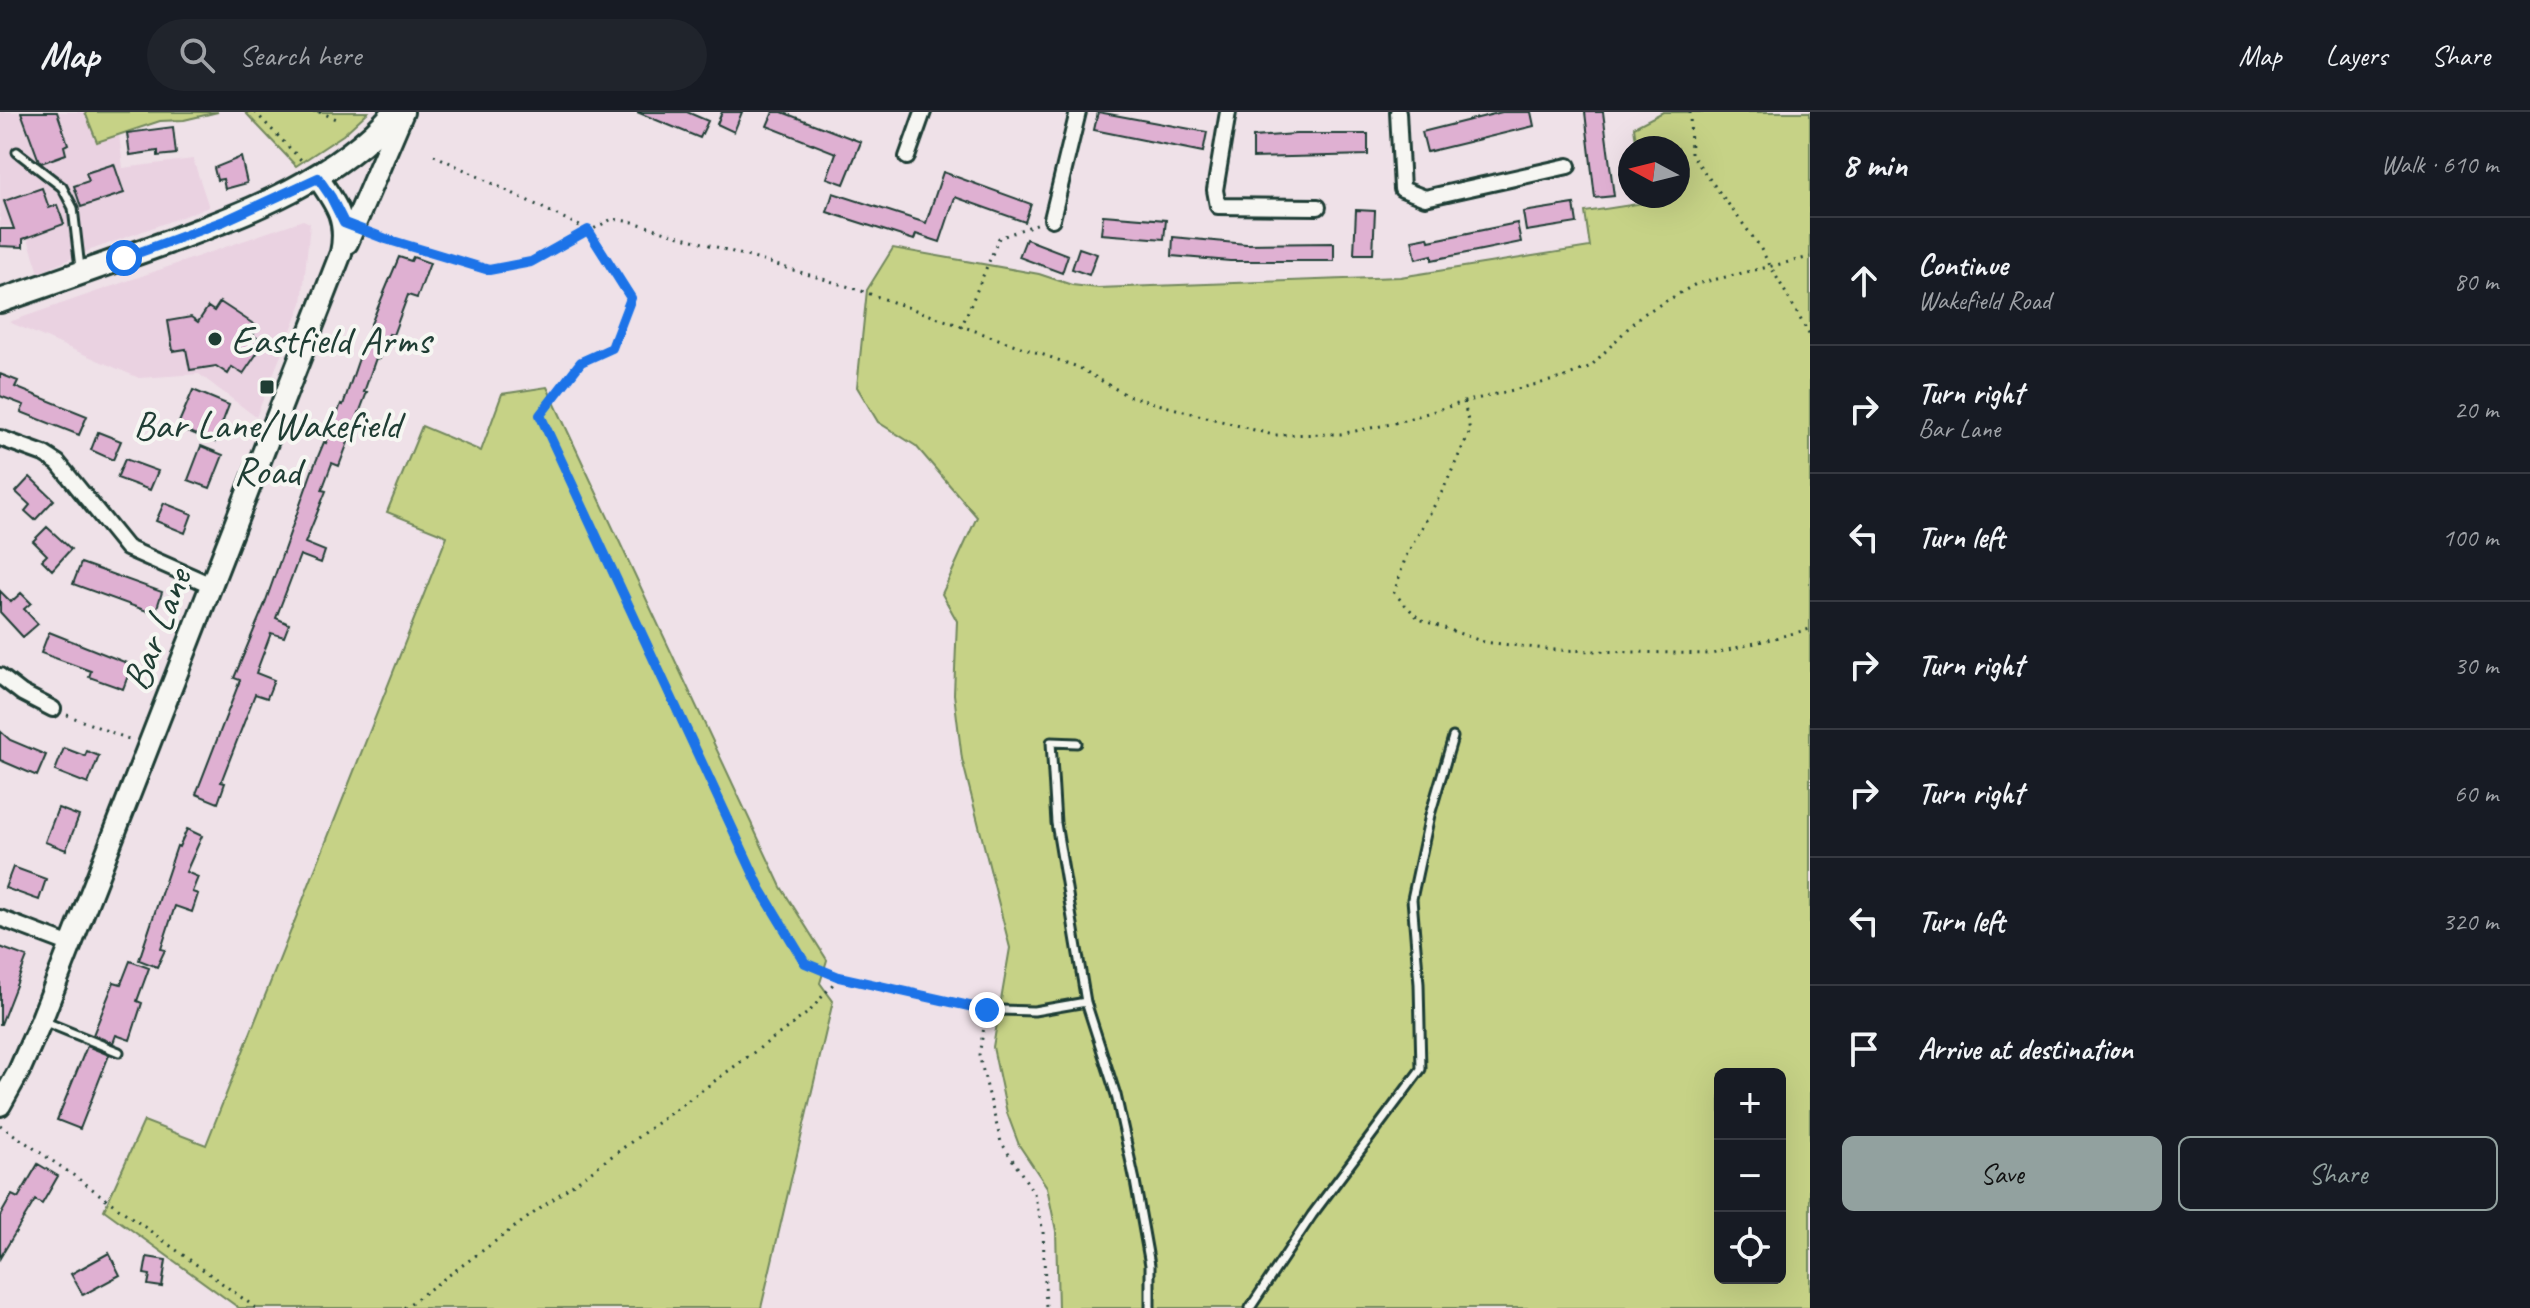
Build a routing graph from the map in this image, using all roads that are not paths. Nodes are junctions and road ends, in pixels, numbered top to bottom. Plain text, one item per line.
1 (395, 112) edge
2 (403, 112) edge
3 (923, 112) edge
4 (1078, 112) edge
5 (1228, 112) edge
6 (1398, 112) edge
7 (17, 152) dead end
8 (907, 157) dead end
9 (1568, 166) dead end
10 (318, 178) junction
11 (1318, 207) dead end
12 (1052, 219) road end
13 (341, 253) junction
14 (81, 274) junction
15 (0, 301) edge
16 (0, 438) edge
17 (211, 585) junction
18 (0, 676) edge
19 (53, 709) road end
20 (1453, 737) dead end
21 (1077, 743) dead end
22 (0, 918) edge
23 (71, 945) junction
24 (1086, 1002) junction
25 (1000, 1010) dead end
26 (41, 1021) junction
27 (119, 1052) dead end
28 (0, 1105) edge
29 (1150, 1308) edge
30 (1250, 1308) edge

1 - 10 main road
2 - 13 main road
3 - 8 street
4 - 12 street
5 - 11 street
6 - 9 street
7 - 14 lane
10 - 13 main road, Bar Lane
10 - 14 main road
13 - 17 main road, Bar Lane
14 - 15 main road
16 - 17 street
17 - 23 main road, Bar Lane
18 - 19 street
20 - 30 lane
21 - 24 lane
22 - 23 street
23 - 26 main road, Bar Lane
24 - 25 lane
24 - 29 lane
26 - 27 lane
26 - 28 main road, Bar Lane

